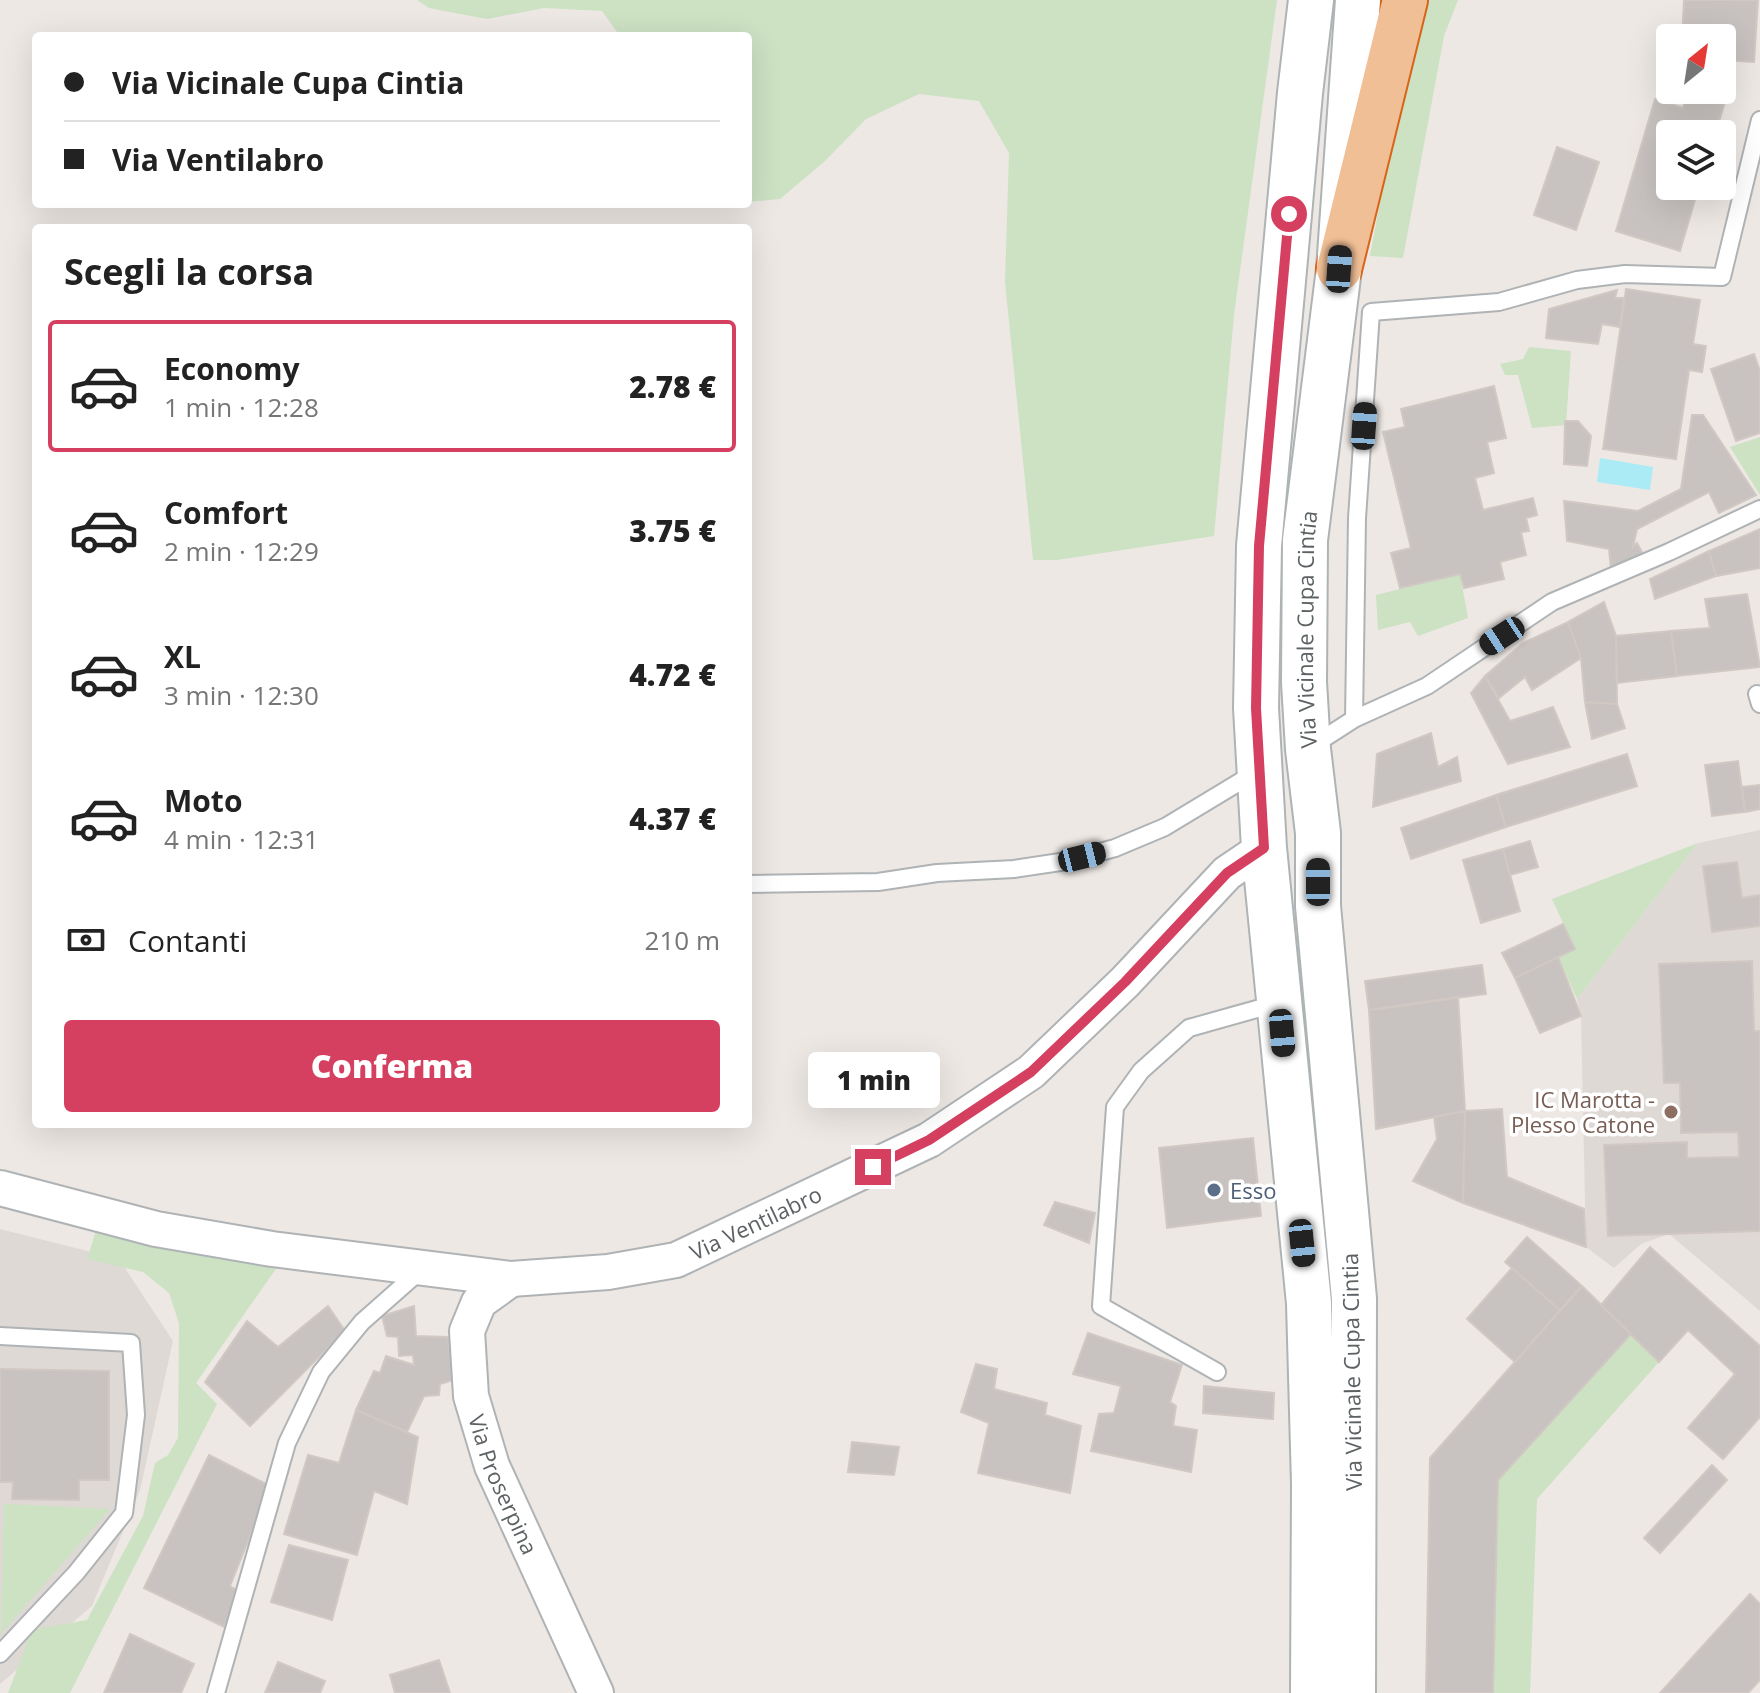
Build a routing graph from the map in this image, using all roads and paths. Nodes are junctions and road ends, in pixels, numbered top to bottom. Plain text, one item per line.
1 (1311, 0) edge
2 (1358, 0) edge
3 (1405, 0) edge
4 (1760, 120) edge
5 (1339, 269) junction
6 (1760, 509) edge
7 (1354, 719) junction
8 (1308, 749) junction
9 (1259, 770) junction
10 (1264, 848) junction
11 (752, 884) edge
12 (1318, 906) junction
13 (1279, 1003) junction
14 (0, 1188) edge
15 (423, 1268) junction
16 (511, 1279) junction
17 (0, 1336) edge
18 (1217, 1372) dead end
19 (0, 1654) edge
20 (216, 1693) edge
21 (596, 1693) edge
22 (1313, 1693) edge
23 (1353, 1693) edge

1 - 9 main road, Via Vicinale Cupa Cintia
2 - 5 main road, Via Vicinale Cupa Cintia
3 - 5 highway
4 - 7 lane
5 - 8 main road, Via Vicinale Cupa Cintia
6 - 7 lane
7 - 8 lane
8 - 12 main road, Via Vicinale Cupa Cintia
9 - 10 main road, Via Vicinale Cupa Cintia
9 - 11 lane
10 - 12 main road
10 - 13 main road, Via Vicinale Cupa Cintia
10 - 16 street, Via Ventilabro
12 - 23 main road, Via Vicinale Cupa Cintia
13 - 18 lane
13 - 22 main road, Via Vicinale Cupa Cintia
14 - 15 street, Via Ventilabro
15 - 16 street, Via Ventilabro
15 - 20 lane
16 - 21 street, Via Proserpina
17 - 19 lane

